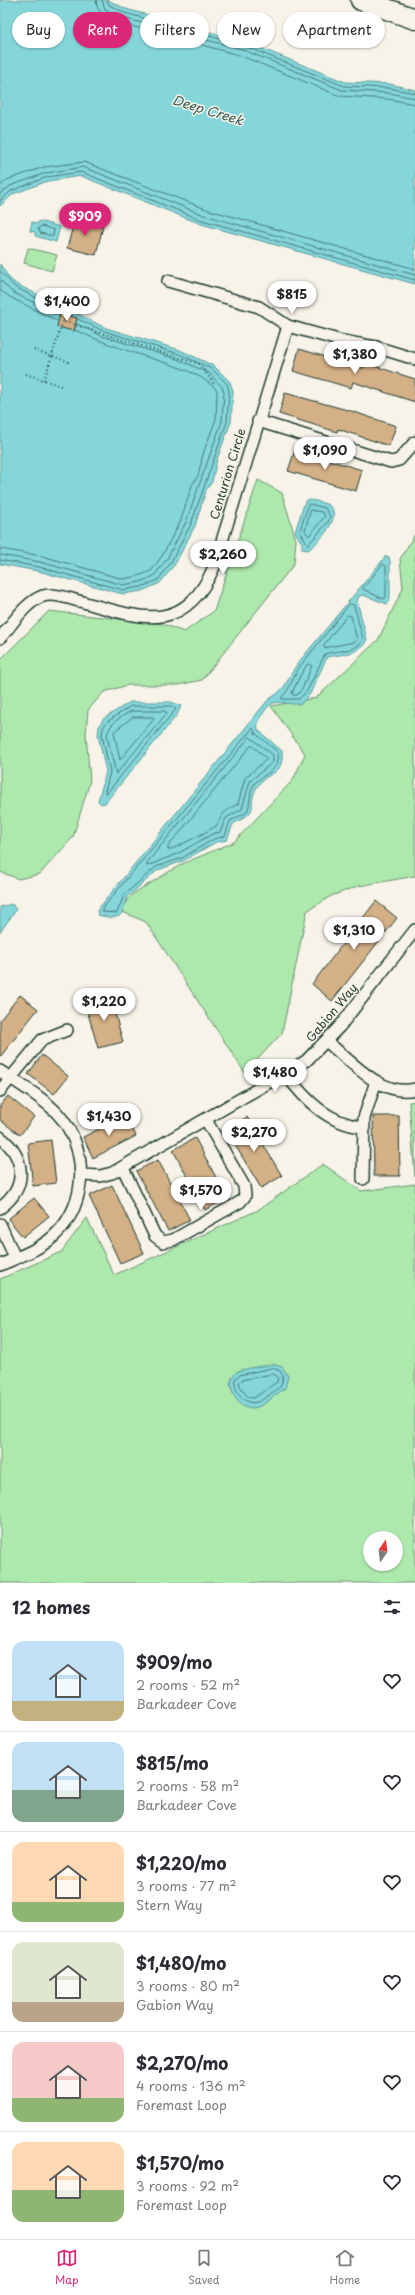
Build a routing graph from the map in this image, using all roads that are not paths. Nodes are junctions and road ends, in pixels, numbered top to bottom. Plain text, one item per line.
1 (361, 0) edge
2 (396, 0) edge
3 (415, 7) edge
4 (415, 20) edge
5 (168, 281) dead end
6 (288, 326) junction
7 (415, 358) edge
8 (258, 422) junction
9 (415, 442) edge
10 (0, 638) edge
11 (415, 930) edge
12 (67, 1030) dead end
13 (326, 1041) junction
14 (0, 1071) edge
15 (286, 1074) junction
16 (10, 1078) junction
17 (376, 1081) junction
18 (415, 1089) edge
19 (0, 1091) edge
20 (206, 1120) junction
21 (363, 1127) junction
22 (0, 1137) edge
23 (123, 1168) junction
24 (82, 1175) junction
25 (363, 1178) dead end
26 (0, 1208) edge
27 (0, 1224) edge
28 (16, 1258) junction
29 (0, 1265) edge

1 - 4 highway
2 - 3 highway
5 - 6 street
6 - 7 street
6 - 8 street, Centurion Circle
8 - 9 street
8 - 10 street, Centurion Circle
11 - 13 street, Gabion Way
12 - 16 street
13 - 15 street, Gabion Way
13 - 17 street
14 - 16 street
15 - 20 street, Gabion Way
15 - 21 street
16 - 19 street
16 - 24 street
17 - 18 street
17 - 21 street
20 - 23 street, Gabion Way
20 - 23 street
21 - 25 street
22 - 26 street
23 - 24 street, Gabion Way
24 - 28 street
27 - 28 street
28 - 29 street

